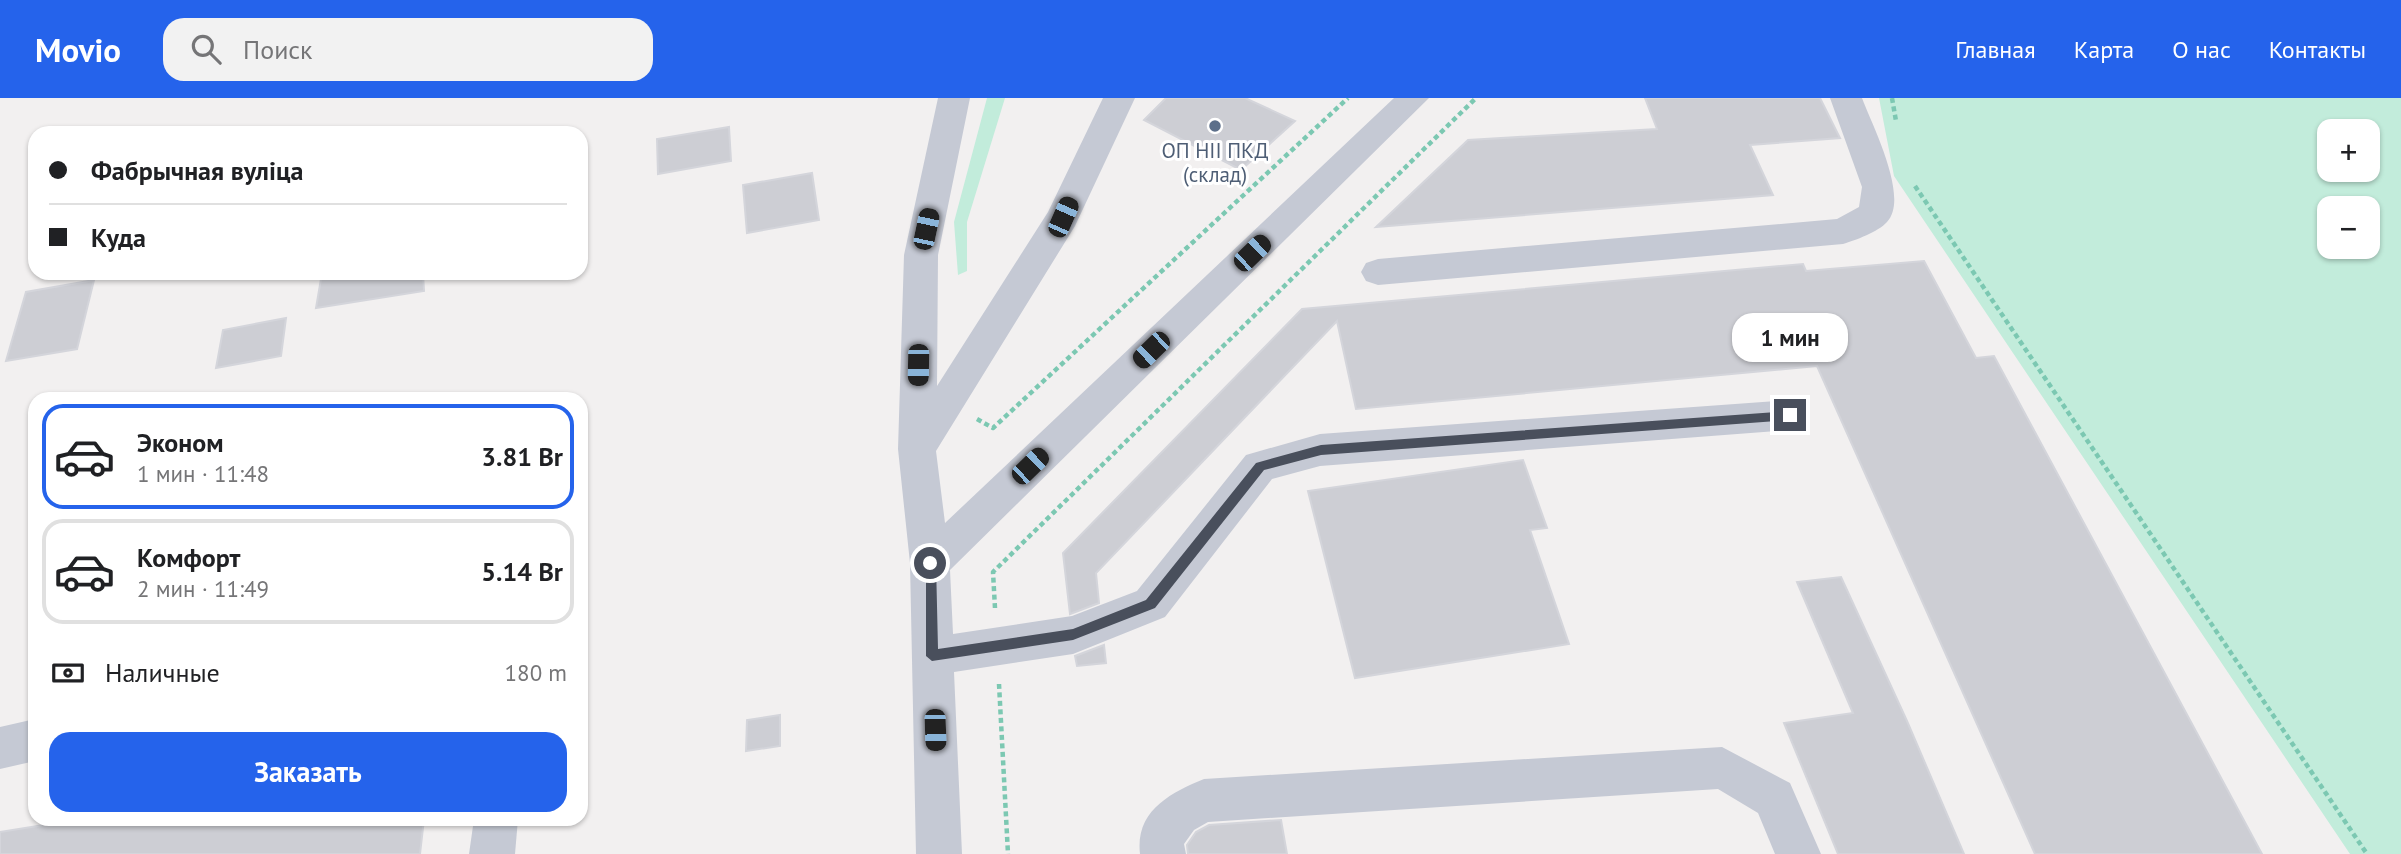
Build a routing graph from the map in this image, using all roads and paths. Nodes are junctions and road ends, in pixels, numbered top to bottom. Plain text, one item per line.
1 (954, 98) edge
2 (1119, 98) edge
3 (1348, 98) edge
4 (1413, 98) edge
5 (1476, 98) edge
6 (1846, 98) edge
7 (1892, 98) edge
8 (1897, 124) dead end
9 (1907, 175) dead end
10 (1378, 272) dead end
11 (946, 402) junction
12 (1790, 415) dead end
13 (917, 449) junction
14 (930, 563) junction
15 (997, 646) junction
16 (932, 656) junction
17 (28, 742) edge
18 (0, 748) edge
19 (495, 826) edge
20 (492, 854) edge
21 (939, 854) edge
22 (1008, 854) edge
23 (1163, 854) edge
24 (1798, 854) edge
25 (2367, 854) edge

1 - 13 street
2 - 11 street
3 - 11 path
4 - 14 street
5 - 15 path
6 - 10 street
7 - 8 path
9 - 25 path
11 - 13 street
12 - 15 street
13 - 14 street
14 - 16 street
15 - 16 street
15 - 22 path
16 - 21 street
17 - 18 street
19 - 20 street
23 - 24 street

